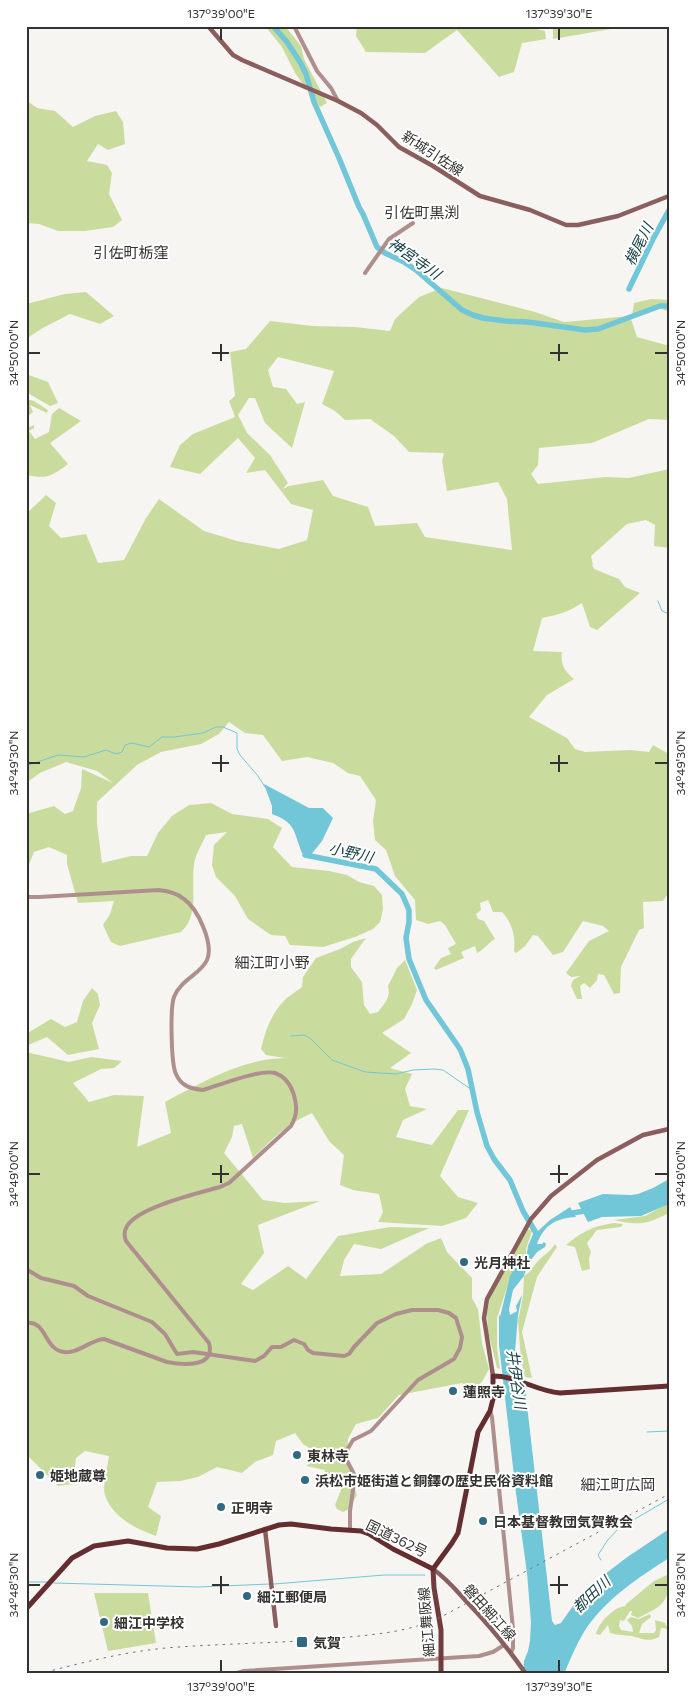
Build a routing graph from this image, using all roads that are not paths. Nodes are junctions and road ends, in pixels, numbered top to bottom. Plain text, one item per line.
1 (208, 26) edge
2 (294, 26) edge
3 (338, 101) junction
4 (669, 196) edge
5 (413, 223) dead end
6 (365, 274) dead end
7 (26, 896) edge
8 (669, 1129) edge
9 (26, 1269) edge
10 (26, 1323) edge
11 (210, 1354) junction
12 (495, 1376) junction
13 (669, 1386) edge
14 (490, 1411) junction
15 (265, 1529) junction
16 (350, 1530) junction
17 (433, 1568) junction
18 (26, 1609) edge
19 (276, 1626) dead end
20 (504, 1645) junction
21 (511, 1652) junction
22 (441, 1659) junction
23 (233, 1674) edge
24 (442, 1674) edge
25 (526, 1674) edge

1 - 3 main road, 新城引佐線
2 - 3 street
3 - 4 main road, 新城引佐線
5 - 6 street
7 - 11 street
8 - 12 main road
9 - 11 street
10 - 11 street
11 - 16 street
12 - 13 highway
12 - 14 highway, 国道362号
14 - 17 highway, 国道362号
14 - 21 street
15 - 16 highway, 国道362号
15 - 18 highway, 国道362号
15 - 19 main road
16 - 17 highway, 国道362号
17 - 20 main road, 磐田細江線
17 - 22 main road, 細江舞阪線
20 - 21 main road, 磐田細江線
20 - 22 street
21 - 25 main road, 磐田細江線
22 - 23 street
22 - 24 main road, 細江舞阪線

